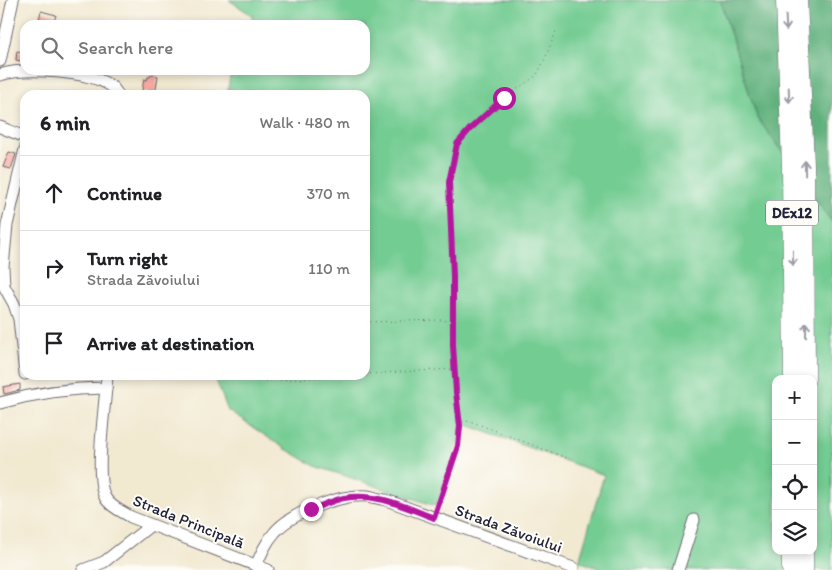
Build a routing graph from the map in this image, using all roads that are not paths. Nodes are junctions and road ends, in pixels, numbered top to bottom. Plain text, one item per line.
1 (13, 0) edge
2 (785, 0) edge
3 (798, 0) edge
4 (794, 46) junction
5 (0, 61) edge
6 (20, 71) edge
7 (0, 73) edge
8 (76, 75) edge
9 (114, 90) edge
10 (0, 127) edge
11 (20, 135) edge
12 (20, 169) edge
13 (20, 328) edge
14 (793, 375) edge
15 (806, 375) edge
16 (26, 380) edge
17 (107, 380) edge
18 (106, 388) junction
19 (27, 395) junction
20 (0, 403) edge
21 (694, 520) dead end
22 (151, 525) junction
23 (791, 555) edge
24 (804, 555) edge
25 (105, 566) edge
26 (256, 566) junction
27 (573, 568) dead end
28 (83, 570) edge
29 (268, 570) edge
30 (678, 570) edge
31 (791, 570) edge
32 (804, 570) edge

1 - 5 street
2 -> 4 highway, DEx12
3 - 4 highway, DEx12
4 -> 14 highway, DEx12
15 -> 4 highway, DEx12
6 - 7 street
8 - 9 street
10 - 11 street
12 - 13 street
16 - 19 street
17 - 18 street, Strada Principală
18 - 19 street
18 - 22 street, Strada Principală
19 - 20 street
21 - 30 street
22 - 25 street
22 - 26 street, Strada Principală
23 - 31 highway
24 - 32 highway
25 - 28 street
26 - 27 street, Strada Zăvoiului
26 - 29 street, Strada Principală

